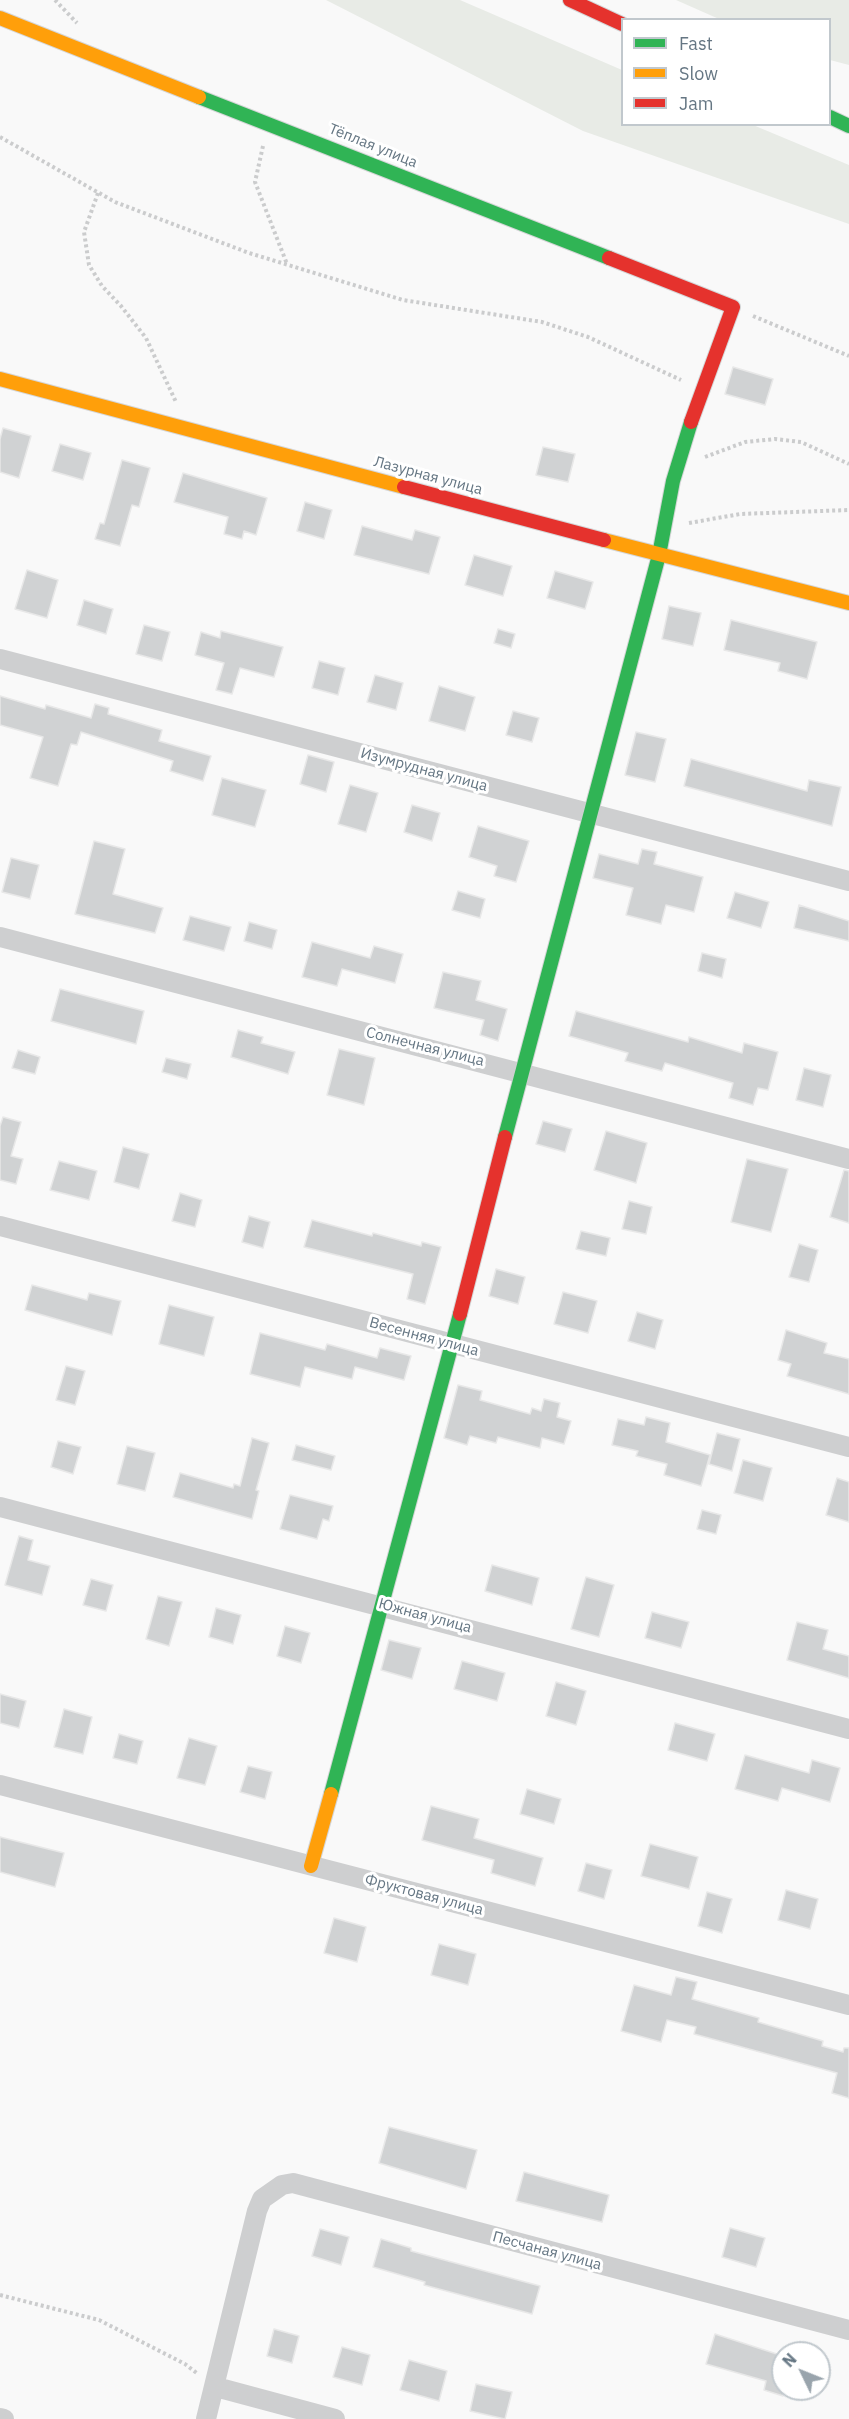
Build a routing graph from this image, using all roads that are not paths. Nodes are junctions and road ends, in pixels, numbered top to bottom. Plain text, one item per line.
1 (570, 0) edge
2 (0, 18) edge
3 (621, 24) edge
4 (831, 117) edge
5 (849, 126) edge
6 (0, 379) edge
7 (659, 555) junction
8 (849, 603) edge
9 (0, 659) edge
10 (591, 813) junction
11 (849, 881) edge
12 (0, 937) edge
13 (521, 1072) junction
14 (849, 1159) edge
15 (0, 1226) edge
16 (452, 1345) junction
17 (849, 1447) edge
18 (0, 1507) edge
19 (381, 1605) junction
20 (849, 1729) edge
21 (0, 1785) edge
22 (311, 1866) junction
23 (849, 2005) edge
24 (849, 2330) edge
25 (216, 2387) junction
26 (0, 2418) edge
27 (4, 2419) edge
28 (206, 2419) edge
29 (335, 2419) edge

1 - 3 street
2 - 7 street, Тёплая улица
4 - 5 street
6 - 7 street, Лазурная улица
7 - 8 street, Лазурная улица
7 - 10 street
9 - 10 street, Изумрудная улица
10 - 11 street, Изумрудная улица
10 - 13 street
12 - 13 street, Солнечная улица
13 - 14 street, Солнечная улица
13 - 16 street
15 - 16 street, Весенняя улица
16 - 17 street, Весенняя улица
16 - 19 street
18 - 19 street, Южная улица
19 - 20 street, Южная улица
19 - 22 street
21 - 22 street, Фруктовая улица
22 - 23 street, Фруктовая улица
24 - 25 street, Песчаная улица
25 - 28 street
25 - 29 street
26 - 27 street

